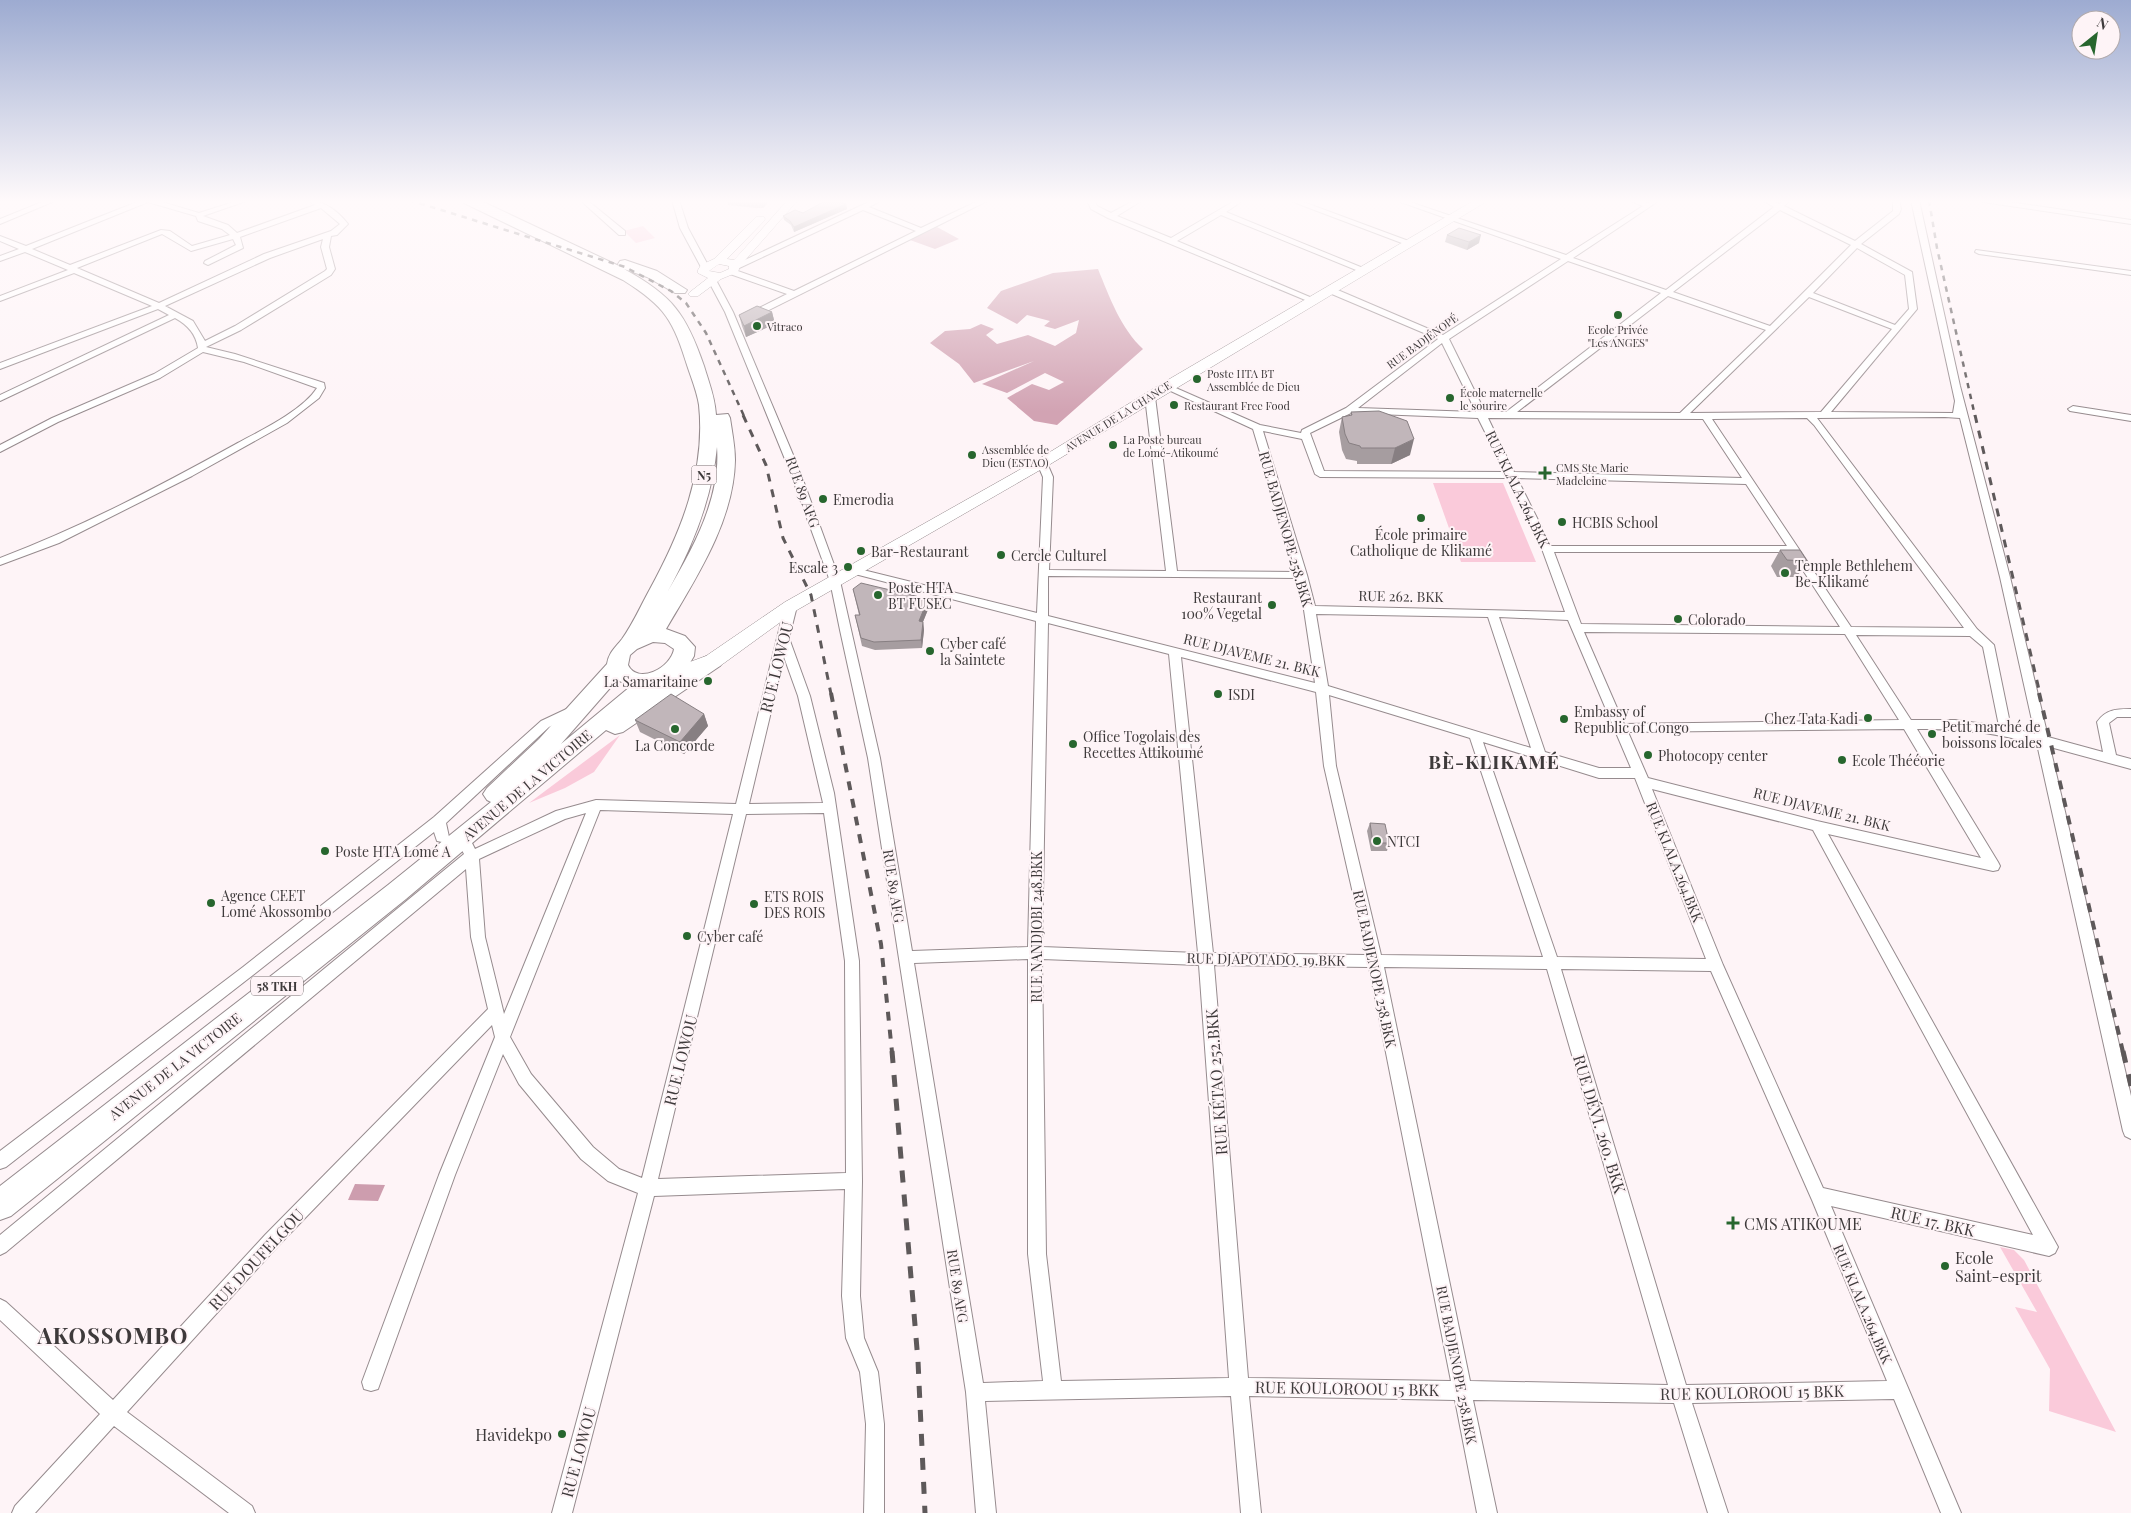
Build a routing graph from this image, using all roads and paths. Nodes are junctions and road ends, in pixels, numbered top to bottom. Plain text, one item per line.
1 (68, 271) edge
2 (76, 271) edge
3 (234, 271) edge
4 (330, 271) edge
5 (619, 271) edge
6 (643, 271) edge
7 (709, 271) edge
8 (712, 271) edge
9 (740, 271) edge
10 (841, 271) edge
11 (1243, 271) edge
12 (1363, 271) edge
13 (1547, 271) edge
14 (1603, 271) edge
15 (1695, 271) edge
16 (1830, 271) edge
17 (1903, 271) edge
18 (1931, 271) edge
19 (2114, 271) edge
20 (2131, 273) edge
21 (1330, 290) junction
22 (1666, 292) junction
23 (685, 294) junction
24 (794, 294) junction
25 (1808, 294) junction
26 (0, 299) edge
27 (1313, 300) junction
28 (662, 301) junction
29 (158, 306) junction
30 (176, 315) junction
31 (734, 324) junction
32 (1896, 328) junction
33 (1772, 329) junction
34 (1444, 338) junction
35 (202, 348) junction
36 (0, 366) edge
37 (1166, 387) junction
38 (1958, 392) junction
39 (1150, 396) junction
40 (0, 398) edge
41 (2073, 409) dead end
42 (1349, 410) junction
43 (1509, 414) junction
44 (1482, 415) junction
45 (1682, 416) junction
46 (1706, 416) junction
47 (1810, 416) junction
48 (1823, 416) junction
49 (2131, 418) edge
50 (1257, 427) junction
51 (1306, 437) junction
52 (0, 449) edge
53 (1042, 463) junction
54 (1511, 475) junction
55 (1748, 481) junction
56 (1547, 549) junction
57 (1793, 549) junction
58 (0, 562) edge
59 (855, 571) junction
60 (1043, 573) junction
61 (1172, 573) junction
62 (1302, 575) junction
63 (835, 581) junction
64 (790, 606) junction
65 (1310, 610) junction
66 (1492, 613) junction
67 (1042, 620) junction
68 (1575, 622) junction
69 (1849, 632) junction
70 (1973, 632) junction
71 (753, 633) junction
72 (652, 635) junction
73 (783, 638) junction
74 (629, 644) junction
75 (1174, 652) junction
76 (713, 661) junction
77 (618, 666) junction
78 (677, 667) junction
79 (652, 680) junction
80 (1322, 689) junction
81 (581, 706) junction
82 (2131, 713) edge
83 (1908, 724) junction
84 (1620, 728) junction
85 (2006, 731) junction
86 (1475, 736) junction
87 (2042, 740) junction
88 (1539, 754) junction
89 (2110, 759) junction
90 (553, 764) junction
91 (2131, 764) edge
92 (1641, 778) junction
93 (596, 805) junction
94 (830, 808) junction
95 (741, 809) junction
96 (1817, 826) junction
97 (454, 838) junction
98 (1035, 953) junction
99 (906, 957) junction
100 (1206, 959) junction
101 (1375, 960) junction
102 (1552, 963) junction
103 (1716, 965) junction
104 (496, 1011) junction
105 (504, 1039) junction
106 (2131, 1132) edge
107 (0, 1160) edge
108 (854, 1181) junction
109 (0, 1185) edge
110 (648, 1188) junction
111 (1818, 1195) junction
112 (0, 1205) edge
113 (0, 1246) edge
114 (0, 1308) edge
115 (371, 1382) dead end
116 (1239, 1387) junction
117 (1462, 1390) junction
118 (1899, 1390) junction
119 (1052, 1391) junction
120 (975, 1392) junction
121 (1680, 1394) junction
122 (114, 1414) junction
123 (22, 1513) edge
124 (245, 1513) edge
125 (562, 1513) edge
126 (874, 1513) edge
127 (986, 1513) edge
128 (1251, 1513) edge
129 (1487, 1513) edge
130 (1718, 1513) edge
131 (1951, 1513) edge

1 - 26 street
2 - 29 street
3 - 29 street
4 - 35 street
5 - 28 highway, N5
6 - 23 highway
7 - 23 main road
8 - 31 street, RUE 89 AFG
9 - 24 street
10 - 24 street
11 - 27 street
12 - 21 main road, AVENUE DE LA CHANCE
13 - 34 street, RUE BADJÉNOPÉ
14 - 22 street
15 - 22 street
16 - 25 street
17 - 32 street
18 - 38 street
19 - 20 street
21 - 27 main road, AVENUE DE LA CHANCE
21 - 34 street
22 - 33 street
22 - 43 street
23 - 28 highway
23 - 72 highway
24 - 31 street
25 - 32 street
25 - 33 street
27 - 37 main road, AVENUE DE LA CHANCE
28 - 74 highway, N5
29 - 30 street
29 - 36 street
30 - 35 street
30 - 40 street
31 - 63 street, RUE 89 AFG
32 - 48 street
33 - 45 street
34 - 42 street, RUE BADJÉNOPÉ
34 - 44 street, RUE KLALA.264.BKK
35 - 52 street
35 - 58 street
37 - 39 main road, AVENUE DE LA CHANCE
37 - 50 street
38 - 48 street
38 - 87 street
39 - 53 main road, AVENUE DE LA CHANCE
39 - 61 street
41 - 49 street
42 - 44 street
42 - 51 street, RUE BADJÉNOPÉ
43 - 44 street
43 - 45 street
44 - 54 street, RUE KLALA.264.BKK
45 - 46 street
46 - 47 street
46 - 55 street
47 - 48 street
47 - 70 street
50 - 51 street
50 - 62 street, RUE BADJENOPE 258.BKK
51 - 54 street
53 - 59 main road, AVENUE DE LA CHANCE
53 - 60 street, RUE NANDJOBI 248.BKK
54 - 55 street
54 - 56 street, RUE KLALA.264.BKK
55 - 57 street
56 - 57 street
56 - 68 street, RUE KLALA.264.BKK
57 - 69 street
59 - 63 main road, AVENUE DE LA CHANCE
59 - 67 street, RUE DJAVEME 21. BKK
60 - 61 street
60 - 67 street, RUE NANDJOBI 248.BKK
61 - 62 street
62 - 65 street, RUE BADJENOPE 258.BKK
63 - 64 main road, AVENUE DE LA CHANCE
63 - 99 street, RUE 89 AFG
64 - 71 main road, AVENUE DE LA CHANCE
64 - 73 street, RUE LOWOU
65 - 66 street, RUE 262. BKK
65 - 80 street, RUE BADJENOPE 258.BKK
66 - 68 street, RUE 262. BKK
66 - 88 street
67 - 75 street, RUE DJAVEME 21. BKK
67 - 98 street, RUE NANDJOBI 248.BKK
68 - 69 street, RUE 262. BKK
68 - 84 street, RUE KLALA.264.BKK
69 - 70 street, RUE 262. BKK
69 - 83 street
70 - 85 street
71 - 76 main road, AVENUE DE LA CHANCE
71 - 78 main road, AVENUE DE LA CHANCE
72 - 74 highway
72 - 78 highway
73 - 94 street
73 - 95 street, RUE LOWOU
74 - 77 highway
75 - 80 street, RUE DJAVEME 21. BKK
75 - 100 street, RUE KÉTAO 252.BKK
76 - 78 main road, AVENUE DE LA CHANCE
76 - 90 highway
77 - 79 highway
77 - 81 highway, AVENUE DE LA VICTOIRE
78 - 79 highway
79 - 90 highway, AVENUE DE LA VICTOIRE
80 - 86 street, RUE DJAVEME 21. BKK
80 - 101 street, RUE BADJENOPE 258.BKK
81 - 97 highway, AVENUE DE LA VICTOIRE / 58 TKH
81 - 97 street
82 - 89 street
83 - 84 street
83 - 85 street
83 - 96 street, RUE DJAVEME 21. BKK
84 - 92 street, RUE KLALA.264.BKK
85 - 87 street
86 - 88 street, RUE DJAVEME 21. BKK
86 - 102 street, RUE DÉVI. 260. BKK
87 - 89 street
87 - 106 street
88 - 92 street, RUE DJAVEME 21. BKK
89 - 91 street
90 - 97 highway, AVENUE DE LA VICTOIRE / 58 TKH
92 - 96 street, RUE DJAVEME 21. BKK
92 - 103 street, RUE KLALA.264.BKK
93 - 95 street
93 - 97 street
93 - 105 street
94 - 95 street
94 - 108 street
95 - 110 street, RUE LOWOU
96 - 111 street, RUE 17. BKK
97 - 104 street
97 - 107 street
97 - 109 highway, AVENUE DE LA VICTOIRE / 58 TKH
97 - 112 highway, AVENUE DE LA VICTOIRE / 58 TKH
97 - 113 street
98 - 99 street, RUE DJAPOTADO. 19.BKK
98 - 100 street, RUE DJAPOTADO. 19.BKK
98 - 119 street, RUE NANDJOBI 248.BKK
99 - 120 street, RUE 89 AFG
100 - 101 street, RUE DJAPOTADO. 19.BKK
100 - 116 street, RUE KÉTAO 252.BKK
101 - 102 street, RUE DJAPOTADO. 19.BKK
101 - 117 street, RUE BADJENOPE 258.BKK
102 - 103 street, RUE DJAPOTADO. 19.BKK
102 - 121 street, RUE DÉVI. 260. BKK
103 - 111 street, RUE KLALA.264.BKK
104 - 105 street
104 - 122 street, RUE DOUFELGOU
105 - 110 street
105 - 115 street
108 - 110 street
108 - 126 street
110 - 125 street, RUE LOWOU
111 - 118 street, RUE KLALA.264.BKK
114 - 122 street
116 - 117 street, RUE KOULOROOU 15 BKK
116 - 119 street, RUE KOULOROOU 15 BKK
116 - 128 street, RUE KÉTAO 252.BKK
117 - 121 street, RUE KOULOROOU 15 BKK
117 - 129 street, RUE BADJENOPE 258.BKK
118 - 121 street, RUE KOULOROOU 15 BKK
118 - 131 street, RUE KLALA.264.BKK
119 - 120 street, RUE KOULOROOU 15 BKK
120 - 127 street, RUE 89 AFG
121 - 130 street, RUE DÉVI. 260. BKK
122 - 123 street, RUE DOUFELGOU
122 - 124 street

